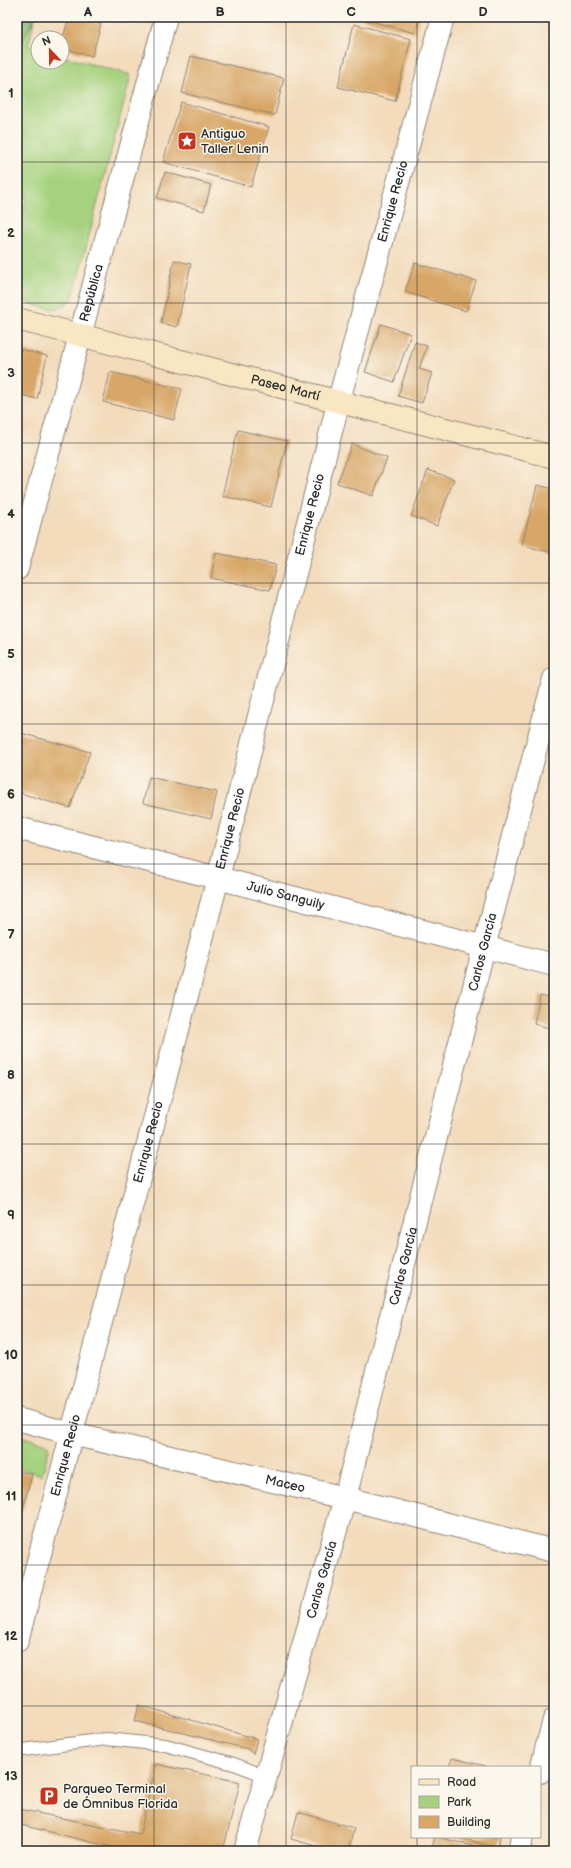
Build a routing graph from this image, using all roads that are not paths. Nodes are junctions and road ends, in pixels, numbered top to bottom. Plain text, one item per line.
1 (166, 17) edge
2 (443, 17) edge
3 (17, 318) edge
4 (81, 336) junction
5 (339, 400) junction
6 (554, 457) edge
7 (17, 569) edge
8 (554, 679) edge
9 (17, 828) edge
10 (218, 878) junction
11 (484, 947) junction
12 (554, 965) edge
13 (17, 1419) edge
14 (72, 1434) junction
15 (345, 1498) junction
16 (554, 1551) edge
17 (17, 1641) edge
18 (554, 1720) edge
19 (17, 1749) edge
20 (541, 1768) edge
21 (266, 1776) junction
22 (522, 1838) edge
23 (245, 1851) edge
24 (519, 1851) edge

1 - 4 street, República
2 - 5 street, Enrique Recio
3 - 4 street, Paseo Martí
4 - 5 street, Paseo Martí
4 - 7 street, República
5 - 6 street, Paseo Martí
5 - 10 street, Enrique Recio
8 - 11 street, Carlos García
9 - 10 street, Julio Sanguily
10 - 11 street, Julio Sanguily
10 - 14 street, Enrique Recio
11 - 12 street, Julio Sanguily
11 - 15 street, Carlos García
13 - 14 street, Maceo
14 - 15 street, Maceo
14 - 17 street, Enrique Recio
15 - 16 street, Maceo
15 - 21 street, Carlos García
18 - 20 street
19 - 21 lane
21 - 23 street, Carlos García
22 - 24 street

